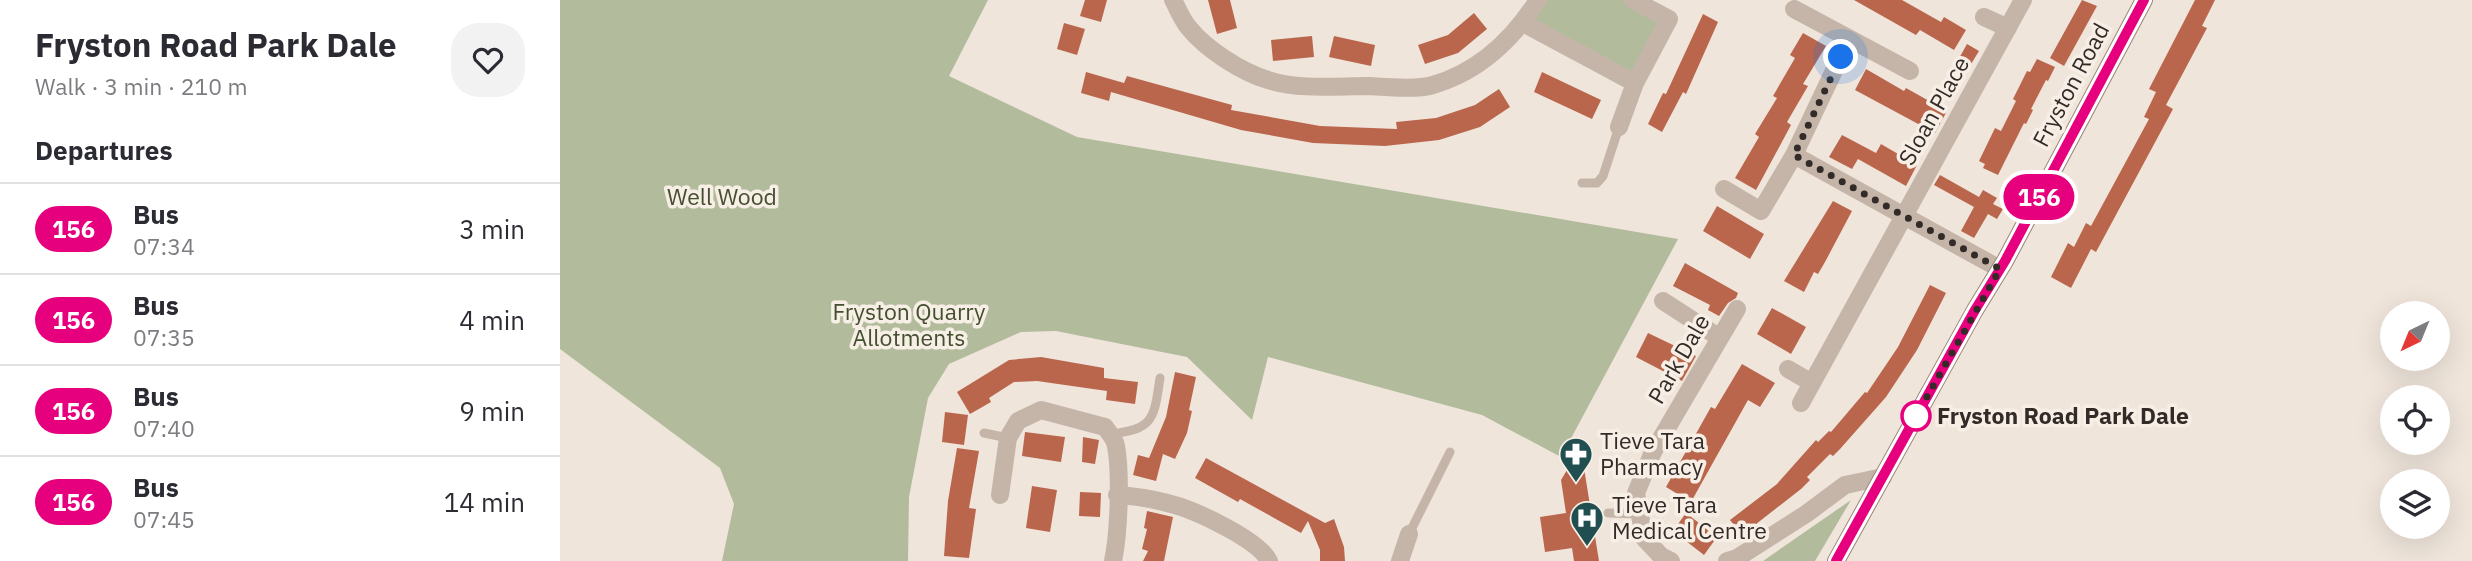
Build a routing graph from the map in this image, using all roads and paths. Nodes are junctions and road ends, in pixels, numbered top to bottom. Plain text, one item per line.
1 (1172, 0) edge
2 (1538, 0) edge
3 (1633, 0) edge
4 (2023, 0) edge
5 (2144, 0) edge
6 (1794, 9) dead end
7 (1984, 17) dead end
8 (1523, 23) junction
9 (2008, 28) junction
10 (1849, 38) junction
11 (1910, 71) dead end
12 (1636, 83) junction
13 (1619, 127) joint
14 (1794, 155) junction
15 (1583, 183) dead end
16 (1724, 189) dead end
17 (1903, 217) junction
18 (2000, 269) junction
19 (1662, 301) dead end
20 (1737, 309) dead end
21 (1720, 338) junction
22 (1788, 369) dead end
23 (1160, 378) dead end
24 (1812, 383) junction
25 (1801, 403) dead end
26 (984, 433) dead end
27 (1110, 434) junction
28 (1008, 438) junction
29 (1450, 452) dead end
30 (1884, 477) junction
31 (1000, 495) dead end
32 (1117, 495) junction
33 (1608, 513) dead end
34 (1639, 514) junction
35 (1409, 534) joint
36 (1649, 555) edge
37 (1733, 560) edge
38 (1113, 561) edge
39 (1269, 561) edge
40 (1400, 561) edge
41 (1671, 561) edge
42 (1836, 561) edge

1 - 8 street
2 - 8 street
3 - 12 street
4 - 9 street, Sloan Place
5 - 18 street, Fryston Road
6 - 10 street, Sloan Place
7 - 9 street
8 - 12 street
9 - 17 street, Sloan Place
10 - 11 street, Sloan Place
10 - 14 street
12 - 13 street
13 - 15 lane
14 - 16 street
14 - 17 street
17 - 18 street
17 - 24 street, Sloan Place
18 - 30 street, Fryston Road
19 - 21 street
20 - 21 street, Park Dale
21 - 34 street, Park Dale
22 - 24 street
23 - 27 lane
24 - 25 street, Sloan Place
26 - 28 lane
27 - 28 street
27 - 32 street
28 - 31 street
29 - 35 lane
30 - 37 street
30 - 42 street, Fryston Road
32 - 38 street
32 - 39 street
33 - 34 lane
34 - 36 street, Park Dale
35 - 40 street
36 - 41 street, Park Dale

